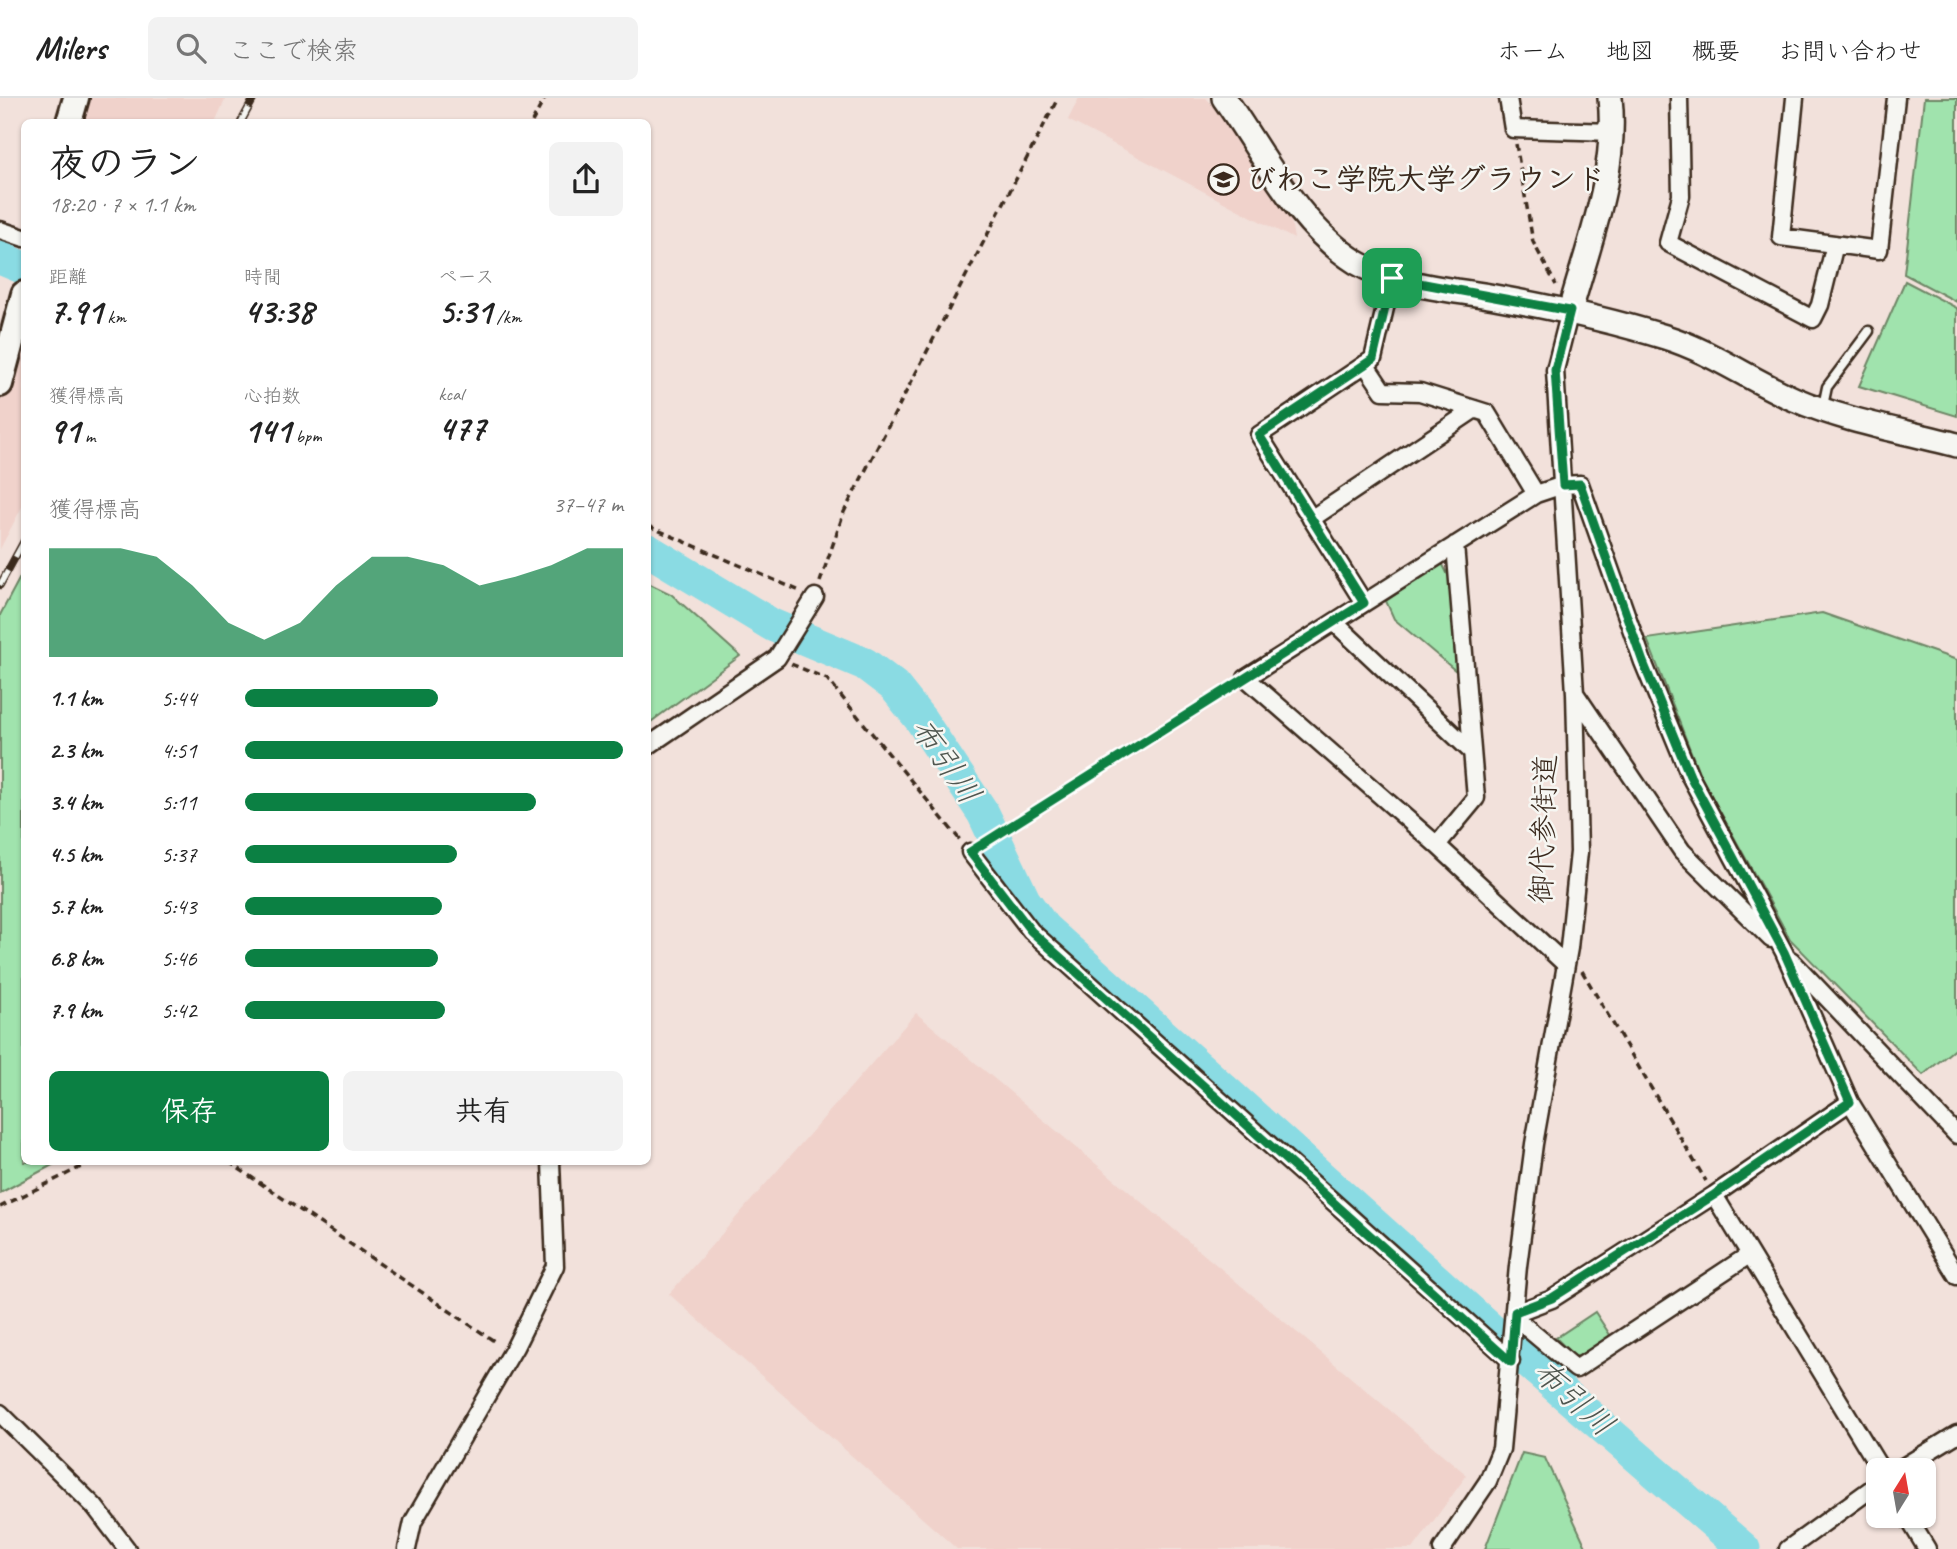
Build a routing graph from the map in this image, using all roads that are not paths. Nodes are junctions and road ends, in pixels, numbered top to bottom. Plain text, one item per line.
1 (76, 98) edge
2 (1224, 98) edge
3 (1508, 98) edge
4 (1610, 98) edge
5 (1679, 98) edge
6 (1795, 98) edge
7 (1896, 98) edge
8 (70, 119) edge
9 (1613, 132) junction
10 (0, 230) edge
11 (21, 237) edge
12 (1835, 244) junction
13 (1392, 278) junction
14 (21, 305) edge
15 (1570, 311) junction
16 (1869, 331) dead end
17 (1365, 364) junction
18 (0, 384) edge
19 (1475, 409) junction
20 (1823, 409) junction
21 (1957, 445) edge
22 (1563, 485) junction
23 (1536, 494) junction
24 (1311, 519) junction
25 (1455, 545) junction
26 (815, 597) road end
27 (1364, 603) junction
28 (1335, 622) junction
29 (1575, 693) junction
30 (651, 744) edge
31 (1472, 752) junction
32 (1437, 845) junction
33 (970, 852) road end
34 (1784, 952) junction
35 (1566, 964) junction
36 (1850, 1102) junction
37 (1957, 1135) edge
38 (551, 1165) edge
39 (1714, 1195) junction
40 (1749, 1255) junction
41 (1957, 1276) edge
42 (1515, 1321) junction
43 (1511, 1357) junction
44 (0, 1413) edge
45 (1957, 1434) edge
46 (1874, 1458) edge
47 (1918, 1458) edge
48 (1866, 1492) edge
49 (1914, 1528) edge
50 (127, 1549) edge
51 (407, 1549) edge
52 (1442, 1549) edge
53 (1788, 1549) edge
54 (1927, 1549) edge

1 - 8 main road
2 - 13 street
3 - 9 street
4 - 9 street, 御代参街道
5 - 12 street
6 - 12 street
7 - 12 street
9 - 15 street, 御代参街道
10 - 11 street
13 - 15 street
13 - 17 street
14 - 18 main road
15 - 20 street
15 - 22 street, 御代参街道
16 - 20 lane
17 - 19 street
17 - 24 street
19 - 23 street
19 - 24 street
20 - 21 street
22 - 23 street
22 - 29 street, 御代参街道
22 - 34 street
23 - 25 street
24 - 27 street
25 - 27 street
25 - 31 street
26 - 30 street
27 - 28 street
28 - 31 street
28 - 32 street
29 - 34 street
29 - 35 street, 御代参街道
31 - 32 street
32 - 35 street
33 - 43 street
34 - 36 street
34 - 37 street
35 - 42 street, 御代参街道
36 - 39 street
36 - 41 street
38 - 51 street
39 - 40 street
39 - 42 street
40 - 42 street
40 - 46 street
42 - 43 street, 御代参街道
43 - 52 street, 御代参街道
44 - 50 street
45 - 47 street
48 - 53 street
49 - 54 street

